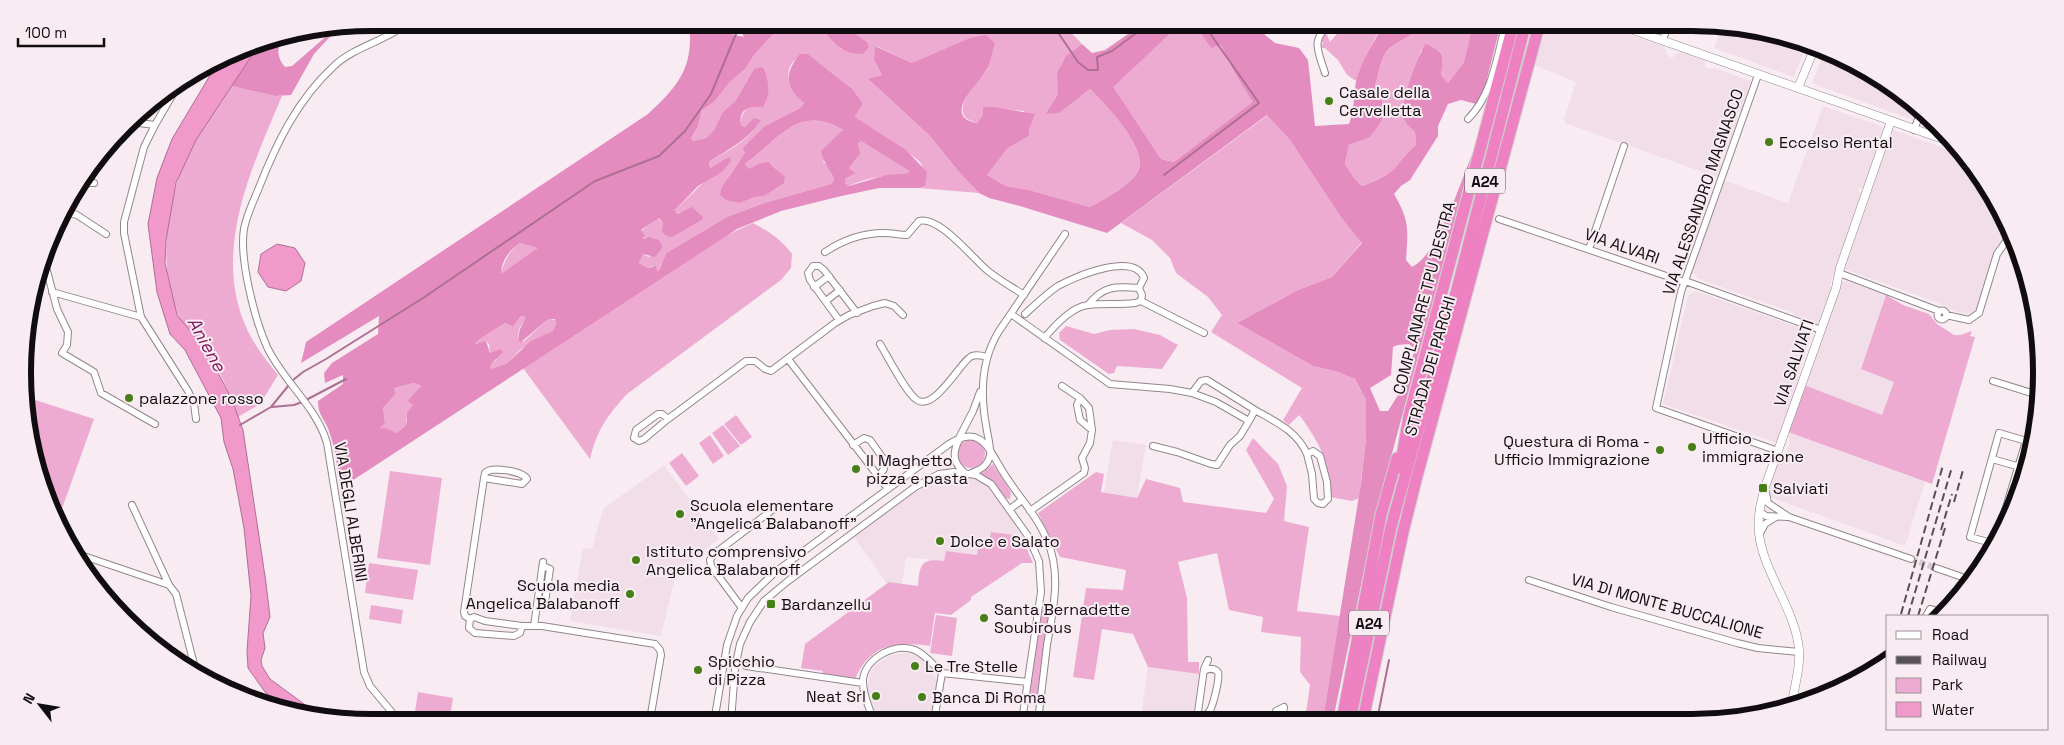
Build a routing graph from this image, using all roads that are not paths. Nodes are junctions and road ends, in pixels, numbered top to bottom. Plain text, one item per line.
1 (398, 31) edge
2 (1322, 31) edge
3 (1503, 31) edge
4 (1512, 31) edge
5 (1524, 31) edge
6 (1538, 31) edge
7 (1636, 31) edge
8 (1666, 31) edge
9 (1663, 40) junction
10 (1812, 53) edge
11 (1324, 74) dead end
12 (1758, 74) junction
13 (1798, 88) junction
14 (172, 97) edge
15 (1919, 118) edge
16 (1468, 119) dead end
17 (1891, 121) junction
18 (140, 123) edge
19 (155, 124) junction
20 (1914, 130) junction
21 (1940, 139) edge
22 (1624, 146) dead end
23 (89, 183) edge
24 (94, 183) dead end
25 (1492, 203) junction
26 (71, 213) edge
27 (1498, 219) junction
28 (1484, 232) junction
29 (106, 234) dead end
30 (1065, 234) dead end
31 (2006, 241) edge
32 (1589, 249) junction
33 (825, 252) dead end
34 (47, 271) edge
35 (1839, 273) junction
36 (829, 276) junction
37 (1684, 282) junction
38 (814, 287) junction
39 (1139, 288) junction
40 (840, 290) junction
41 (52, 292) junction
42 (1024, 295) junction
43 (826, 301) junction
44 (1141, 301) junction
45 (1088, 305) junction
46 (857, 313) junction
47 (1011, 314) junction
48 (1025, 314) dead end
49 (904, 315) dead end
50 (141, 317) junction
51 (839, 320) junction
52 (1821, 330) junction
53 (1204, 333) dead end
54 (1044, 338) junction
55 (1448, 341) junction
56 (880, 344) dead end
57 (987, 357) junction
58 (788, 359) junction
59 (1994, 381) dead end
60 (982, 386) junction
61 (1062, 386) dead end
62 (1192, 393) junction
63 (2032, 393) edge
64 (1080, 398) junction
65 (1256, 410) junction
66 (196, 419) dead end
67 (668, 419) junction
68 (1420, 419) junction
69 (1249, 420) junction
70 (155, 424) dead end
71 (1092, 430) junction
72 (1406, 430) junction
73 (959, 439) junction
74 (2026, 441) edge
75 (853, 445) junction
76 (1154, 446) dead end
77 (990, 450) junction
78 (1778, 451) junction
79 (1307, 454) junction
80 (1992, 459) junction
81 (2021, 461) edge
82 (2018, 467) junction
83 (968, 473) junction
84 (878, 477) junction
85 (484, 478) junction
86 (1765, 487) junction
87 (888, 489) junction
88 (1022, 500) junction
89 (2008, 500) edge
90 (132, 505) dead end
91 (779, 505) dead end
92 (1010, 509) junction
93 (1030, 511) junction
94 (1760, 511) junction
95 (1777, 514) junction
96 (1391, 526) junction
97 (837, 527) junction
98 (1759, 536) junction
99 (845, 538) junction
100 (1988, 542) edge
101 (86, 556) edge
102 (1911, 559) tunnel mouth
103 (543, 564) dead end
104 (1936, 568) tunnel mouth
105 (1963, 578) edge
106 (766, 580) junction
107 (1529, 580) dead end
108 (169, 584) junction
109 (775, 591) junction
110 (1039, 606) junction
111 (742, 608) junction
112 (1053, 608) junction
113 (1936, 611) edge
114 (1927, 615) edge
115 (470, 619) junction
116 (522, 626) junction
117 (534, 626) junction
118 (1799, 652) junction
119 (1208, 660) dead end
120 (194, 663) edge
121 (722, 666) junction
122 (746, 666) dead end
123 (736, 668) junction
124 (1204, 671) junction
125 (942, 673) junction
126 (1028, 682) junction
127 (863, 683) junction
128 (1025, 698) junction
129 (1793, 698) edge
130 (1040, 700) junction
131 (393, 714) edge
132 (651, 714) edge
133 (715, 714) edge
134 (732, 714) edge
135 (870, 714) edge
136 (935, 714) edge
137 (1022, 714) edge
138 (1039, 714) edge
139 (1198, 714) edge
140 (1206, 714) edge
141 (1275, 714) edge
142 (1283, 714) edge
143 (1343, 714) edge
144 (1351, 714) edge
145 (1364, 714) edge

1 - 131 street, VIA DEGLI ALBERINI
2 - 11 street
3 - 16 street
4 - 68 highway, COMPLANARE TPU DESTRA
5 - 55 highway, STRADA DEI PARCHI / A24
6 - 25 highway, STRADA DEI PARCHI / A24
7 - 9 street
8 - 9 street
9 - 12 street
10 - 13 street
12 - 13 street
12 - 37 street, VIA ALESSANDRO MAGNASCO
13 - 17 street
14 - 19 street
15 - 20 street
17 - 20 street
17 - 35 street, VIA SALVIATI
18 - 19 street
19 - 50 street
20 - 21 street
22 - 32 street
23 - 24 street
25 - 27 highway
25 - 28 highway, STRADA DEI PARCHI / A24
26 - 29 street
27 - 28 highway
27 - 32 street, VIA ALVARI
28 - 55 highway, STRADA DEI PARCHI / A24
30 - 42 street
31 - 35 street
32 - 37 street, VIA ALVARI
33 - 42 street
34 - 41 street
35 - 52 street, VIA SALVIATI
36 - 38 street
36 - 38 street
36 - 40 street
37 - 52 street, VIA ALVARI
37 - 78 street, VIA ALESSANDRO MAGNASCO
38 - 43 street
39 - 44 street
39 - 45 street
39 - 48 street
40 - 43 street
40 - 46 street
41 - 50 street
41 - 70 street
42 - 47 street
43 - 51 street
44 - 45 street
44 - 53 street
45 - 54 street
46 - 49 street
46 - 51 street
47 - 54 street
47 - 57 street
50 - 66 street
51 - 58 street
52 - 78 street, VIA SALVIATI
54 - 62 street
55 - 68 highway, STRADA DEI PARCHI / A24
56 - 57 street
57 - 60 street
58 - 67 street
58 - 75 street
59 - 63 street
60 - 73 street
60 - 77 street
61 - 64 street
62 - 65 street
62 - 69 street
64 - 71 street
64 - 71 street
65 - 69 street
65 - 79 street
67 - 67 street
68 - 72 highway, COMPLANARE TPU DESTRA
68 - 96 highway, STRADA DEI PARCHI / A24
68 - 145 highway, STRADA DEI PARCHI / A24
69 - 76 street
71 - 93 street
72 - 96 highway, COMPLANARE TPU DESTRA
72 - 143 highway
73 - 77 street
73 - 83 street
73 - 87 street
74 - 80 street
75 - 84 street
75 - 84 street
77 - 83 street
77 - 88 street
78 - 86 street, VIA SALVIATI
79 - 79 street
80 - 82 street
80 - 100 street
81 - 82 street
82 - 89 street
83 - 92 street
83 - 99 street
84 - 87 street
85 - 85 street
85 - 115 street
86 - 94 street, VIA SALVIATI
86 - 95 street
87 - 97 street
88 - 92 street
88 - 93 street
90 - 108 street
91 - 111 street
92 - 110 street
93 - 112 street
94 - 95 street
94 - 98 street, VIA SALVIATI
95 - 98 street
95 - 102 street
96 - 144 highway, STRADA DEI PARCHI / A24
97 - 99 street
97 - 106 street
98 - 118 street, VIA SALVIATI
99 - 109 street
101 - 108 street
103 - 117 street
104 - 105 street
106 - 109 street
106 - 111 street
107 - 118 street, VIA DI MONTE BUCCALIONE
108 - 120 street
109 - 123 street
110 - 112 street
110 - 126 street
111 - 121 street
112 - 130 street
113 - 114 street
115 - 116 street
115 - 116 street
116 - 117 street
117 - 132 street
118 - 129 street, VIA SALVIATI
119 - 124 street
121 - 123 street
121 - 133 street
122 - 127 street
123 - 134 street
124 - 139 street
124 - 140 street
125 - 126 street
125 - 127 street
125 - 136 street
126 - 128 street
127 - 135 street
128 - 130 street
128 - 137 street
130 - 138 street
141 - 142 street

